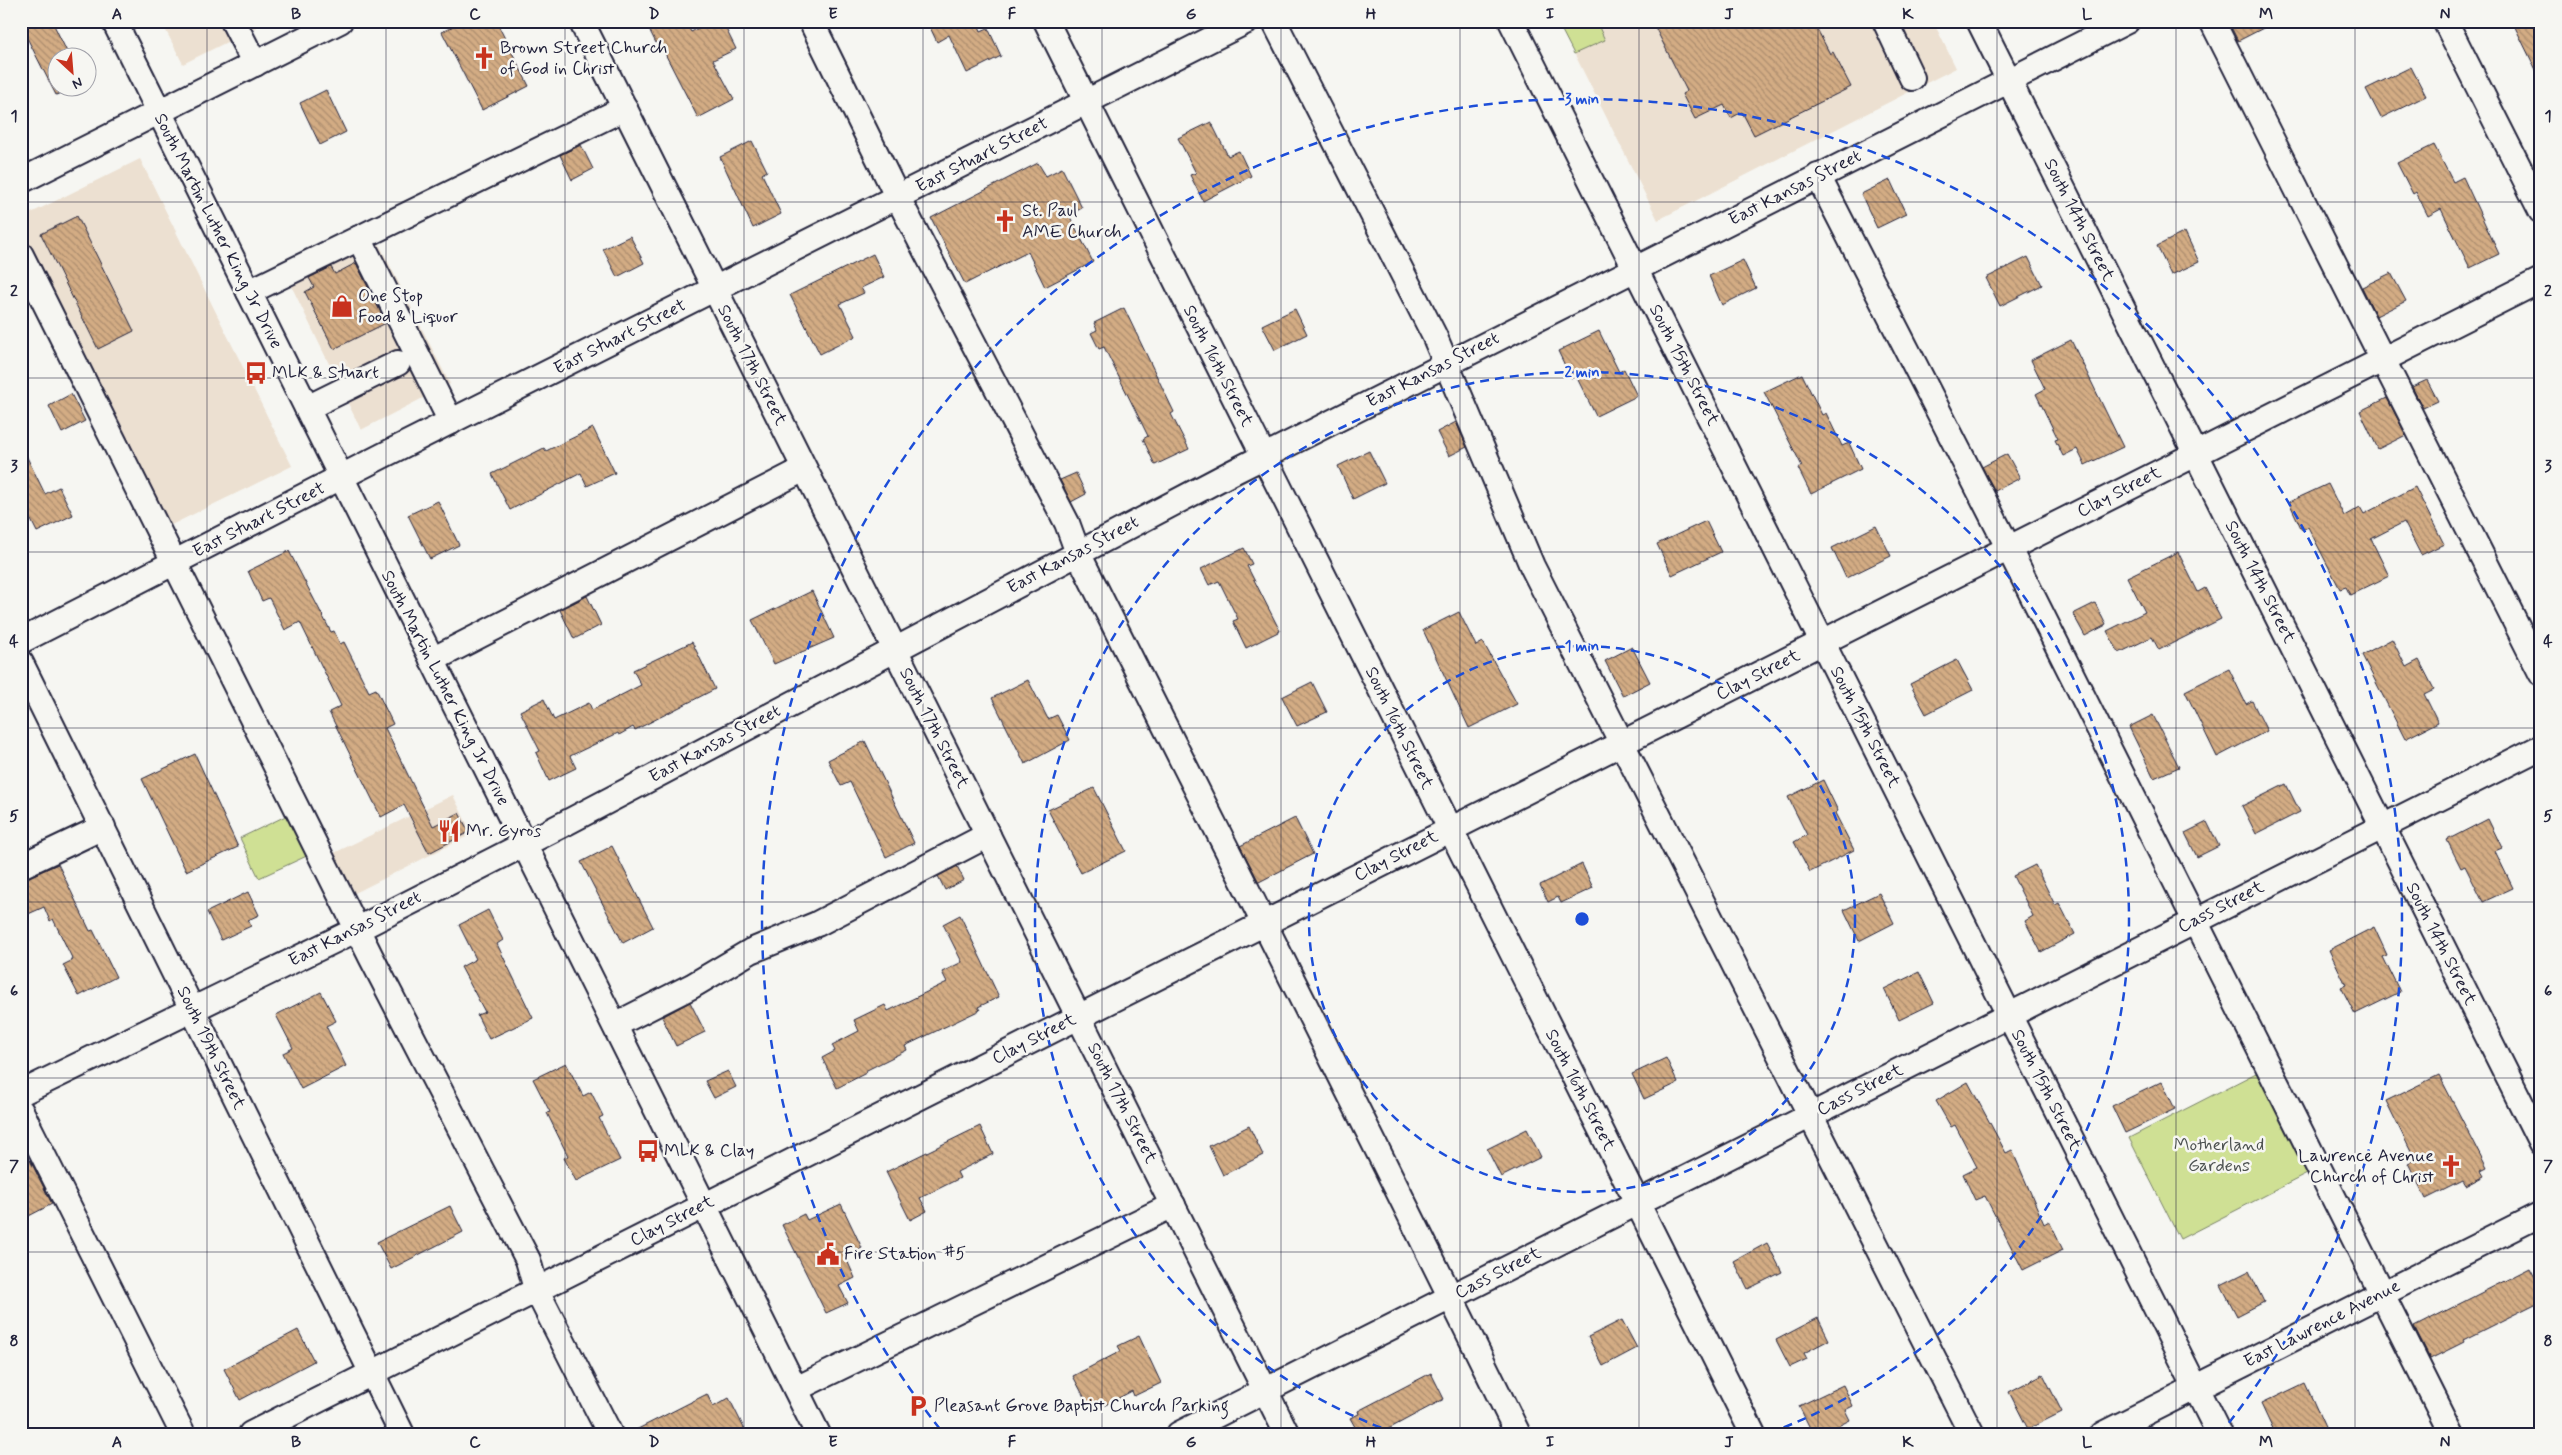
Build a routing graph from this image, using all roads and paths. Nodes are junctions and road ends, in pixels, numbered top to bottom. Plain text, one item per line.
1 (114, 21) edge
2 (233, 21) edge
3 (340, 21) edge
4 (581, 21) edge
5 (811, 21) edge
6 (1046, 21) edge
7 (1247, 21) edge
8 (1274, 21) edge
9 (1511, 21) edge
10 (1884, 21) edge
11 (1979, 21) edge
12 (2127, 21) edge
13 (2212, 21) edge
14 (2445, 21) edge
15 (255, 64) junction
16 (1912, 78) dead end
17 (2009, 81) junction
18 (1087, 103) junction
19 (625, 108) junction
20 (158, 112) junction
21 (1818, 176) junction
22 (21, 181) edge
23 (898, 198) junction
24 (2541, 211) edge
25 (359, 238) junction
26 (21, 255) edge
27 (1635, 268) junction
28 (2541, 280) edge
29 (714, 290) junction
30 (249, 292) junction
31 (2383, 361) junction
32 (398, 362) dead end
33 (1445, 364) junction
34 (306, 408) junction
35 (451, 422) junction
36 (2196, 453) junction
37 (1264, 456) junction
38 (804, 469) junction
39 (342, 478) junction
40 (2008, 548) junction
41 (1078, 553) junction
42 (175, 563) junction
43 (21, 641) edge
44 (1823, 642) junction
45 (894, 649) junction
46 (432, 660) junction
47 (21, 663) edge
48 (2541, 673) edge
49 (1622, 742) junction
50 (2541, 747) edge
51 (103, 827) junction
52 (2382, 827) junction
53 (1449, 829) junction
54 (988, 835) junction
55 (524, 844) junction
56 (21, 866) edge
57 (2194, 921) junction
58 (1263, 924) junction
59 (358, 929) junction
60 (192, 1009) junction
61 (2009, 1014) junction
62 (1078, 1017) junction
63 (615, 1025) junction
64 (21, 1092) edge
65 (21, 1111) edge
66 (1811, 1115) junction
67 (2541, 1143) edge
68 (1637, 1203) junction
69 (704, 1204) junction
70 (1173, 1205) junction
71 (2541, 1214) edge
72 (536, 1289) junction
73 (2382, 1294) junction
74 (1452, 1297) junction
75 (372, 1374) junction
76 (2196, 1388) junction
77 (796, 1389) junction
78 (1265, 1390) junction
79 (183, 1434) edge
80 (251, 1434) edge
81 (402, 1434) edge
82 (610, 1434) edge
83 (818, 1434) edge
84 (1179, 1434) edge
85 (1287, 1434) edge
86 (1518, 1434) edge
87 (1753, 1434) edge
88 (1972, 1434) edge
89 (2103, 1434) edge
90 (2219, 1434) edge
91 (2452, 1434) edge

1 - 20 street, South Martin Luther King Jr Drive
2 - 15 street
3 - 15 street
4 - 19 street, South 17th Street
5 - 23 street
6 - 18 street, South 16th Street
7 - 18 street, East Stuart Street
8 - 33 street
9 - 27 street, South 15th Street
10 - 16 street
11 - 17 street, South 14th Street
12 - 17 street, East Kansas Street
13 - 31 street
14 - 24 street
15 - 20 street
17 - 21 street, East Kansas Street
17 - 36 street, South 14th Street
18 - 23 street, East Stuart Street
18 - 37 street, South 16th Street
19 - 25 street
19 - 29 street, South 17th Street
20 - 22 street
20 - 30 street, South Martin Luther King Jr Drive
21 - 27 street, East Kansas Street
21 - 40 street
23 - 29 street, East Stuart Street
23 - 41 street
25 - 30 street
25 - 35 street
26 - 42 street
27 - 33 street, East Kansas Street
27 - 44 street, South 15th Street
28 - 31 street, Clay Street
29 - 35 street, East Stuart Street
29 - 38 street, South 17th Street
30 - 34 street, South Martin Luther King Jr Drive
31 - 36 street, Clay Street
31 - 48 street
32 - 34 street
33 - 37 street, East Kansas Street
33 - 49 street
34 - 39 street, South Martin Luther King Jr Drive
35 - 39 street, East Stuart Street
36 - 40 street, Clay Street
36 - 52 street, South 14th Street
37 - 41 street, East Kansas Street
37 - 53 street, South 16th Street
38 - 45 street, South 17th Street
38 - 46 street
39 - 42 street, East Stuart Street
39 - 46 street, South Martin Luther King Jr Drive
40 - 44 street, Clay Street
40 - 57 street
41 - 45 street, East Kansas Street
41 - 58 street
42 - 43 street, East Stuart Street
42 - 59 street
44 - 49 street, Clay Street
44 - 61 street, South 15th Street
45 - 54 street, South 17th Street
45 - 55 street, East Kansas Street
46 - 55 street, South Martin Luther King Jr Drive
47 - 51 street, South 19th Street
49 - 53 street, Clay Street
49 - 66 street
50 - 52 street, Cass Street
51 - 56 street
51 - 60 street, South 19th Street
52 - 57 street, Cass Street
52 - 67 street, South 14th Street
53 - 58 street, Clay Street
53 - 68 street, South 16th Street
54 - 62 street, South 17th Street
54 - 63 street
55 - 59 street, East Kansas Street
55 - 63 street, South Martin Luther King Jr Drive
57 - 61 street, Cass Street
57 - 73 street
58 - 62 street, Clay Street
58 - 74 street
59 - 60 street, East Kansas Street
59 - 72 street
60 - 64 street, East Kansas Street
60 - 75 street, South 19th Street
61 - 66 street, Cass Street
61 - 76 street, South 15th Street
62 - 69 street, Clay Street
62 - 70 street, South 17th Street
63 - 69 street, South Martin Luther King Jr Drive
65 - 79 street
66 - 68 street, Cass Street
66 - 88 street
68 - 74 street, Cass Street
68 - 87 street, South 16th Street
69 - 72 street, Clay Street
69 - 77 street, South Martin Luther King Jr Drive
70 - 77 street
70 - 78 street, South 17th Street
71 - 73 street, East Lawrence Avenue
72 - 75 street, Clay Street
72 - 82 street
73 - 76 street, East Lawrence Avenue
73 - 91 street
74 - 78 street, Cass Street
74 - 86 street
75 - 80 street, Clay Street
75 - 81 street, South 19th Street
76 - 89 street, East Lawrence Avenue
76 - 90 street, South 15th Street
77 - 83 street, South Martin Luther King Jr Drive
78 - 84 street, Cass Street
78 - 85 street, South 17th Street

